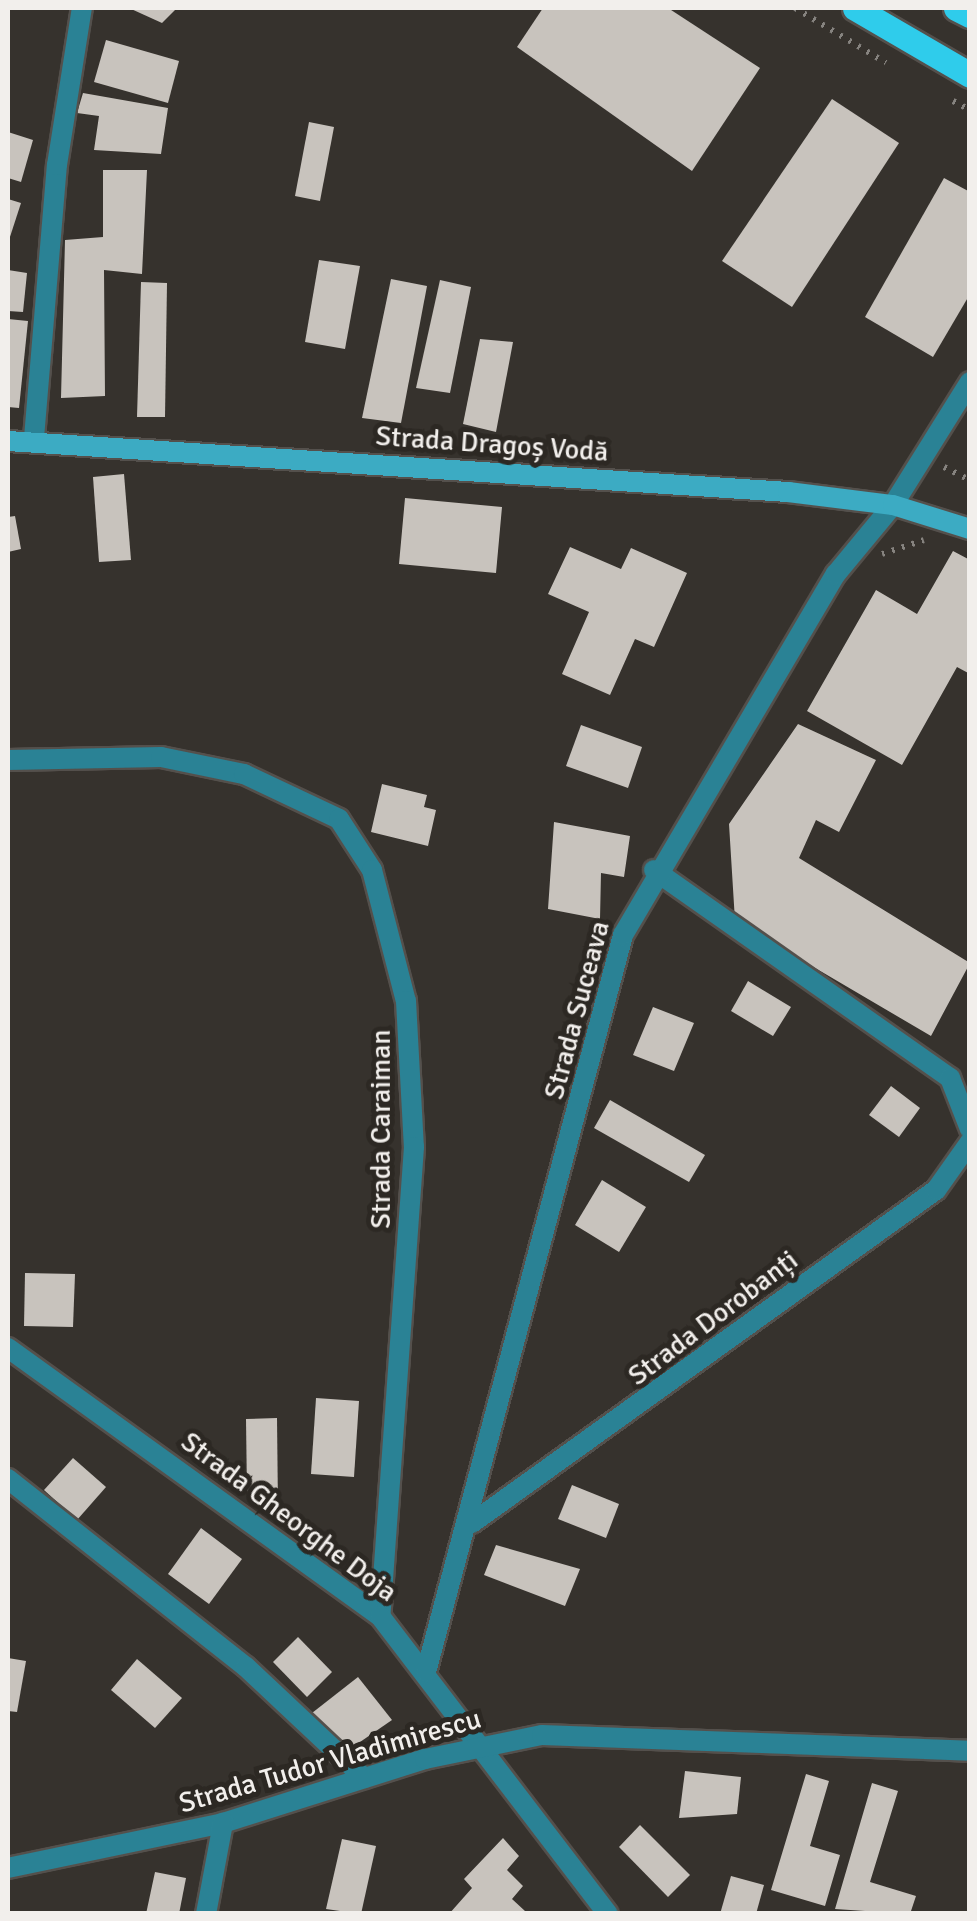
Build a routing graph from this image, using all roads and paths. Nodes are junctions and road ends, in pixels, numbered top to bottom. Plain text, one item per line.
1 (82, 8) edge
2 (855, 8) edge
3 (956, 8) edge
4 (970, 15) edge
5 (970, 76) edge
6 (970, 382) edge
7 (34, 438) junction
8 (8, 441) edge
9 (893, 505) junction
10 (970, 529) edge
11 (932, 539) dead end
12 (859, 542) junction
13 (8, 760) edge
14 (654, 870) junction
15 (970, 1128) edge
16 (970, 1142) edge
17 (8, 1348) edge
18 (8, 1479) edge
19 (472, 1523) junction
20 (380, 1616) junction
21 (426, 1672) junction
22 (476, 1744) junction
23 (970, 1752) edge
24 (364, 1778) junction
25 (224, 1823) junction
26 (8, 1868) edge
27 (206, 1914) edge
28 (608, 1914) edge

1 - 7 street
2 - 5 main road
3 - 4 main road
6 - 9 street, Strada Suceava
7 - 8 main road, Strada Dragoș Vodă
7 - 9 main road, Strada Dragoș Vodă
9 - 10 main road, Strada Dragoș Vodă
9 - 12 street, Strada Suceava
11 - 12 path
12 - 14 street, Strada Suceava
13 - 20 street, Strada Caraiman
14 - 15 street
14 - 19 street, Strada Suceava
16 - 19 street, Strada Dorobanți
17 - 20 street, Strada Gheorghe Doja
18 - 24 street
19 - 21 street, Strada Suceava
20 - 21 street, Strada Gheorghe Doja
21 - 22 street, Strada Gheorghe Doja
22 - 23 street, Strada Tudor Vladimirescu
22 - 24 street, Strada Tudor Vladimirescu
22 - 28 street, Strada Gheorghe Doja
24 - 25 street, Strada Tudor Vladimirescu
25 - 26 street, Strada Tudor Vladimirescu
25 - 27 street

